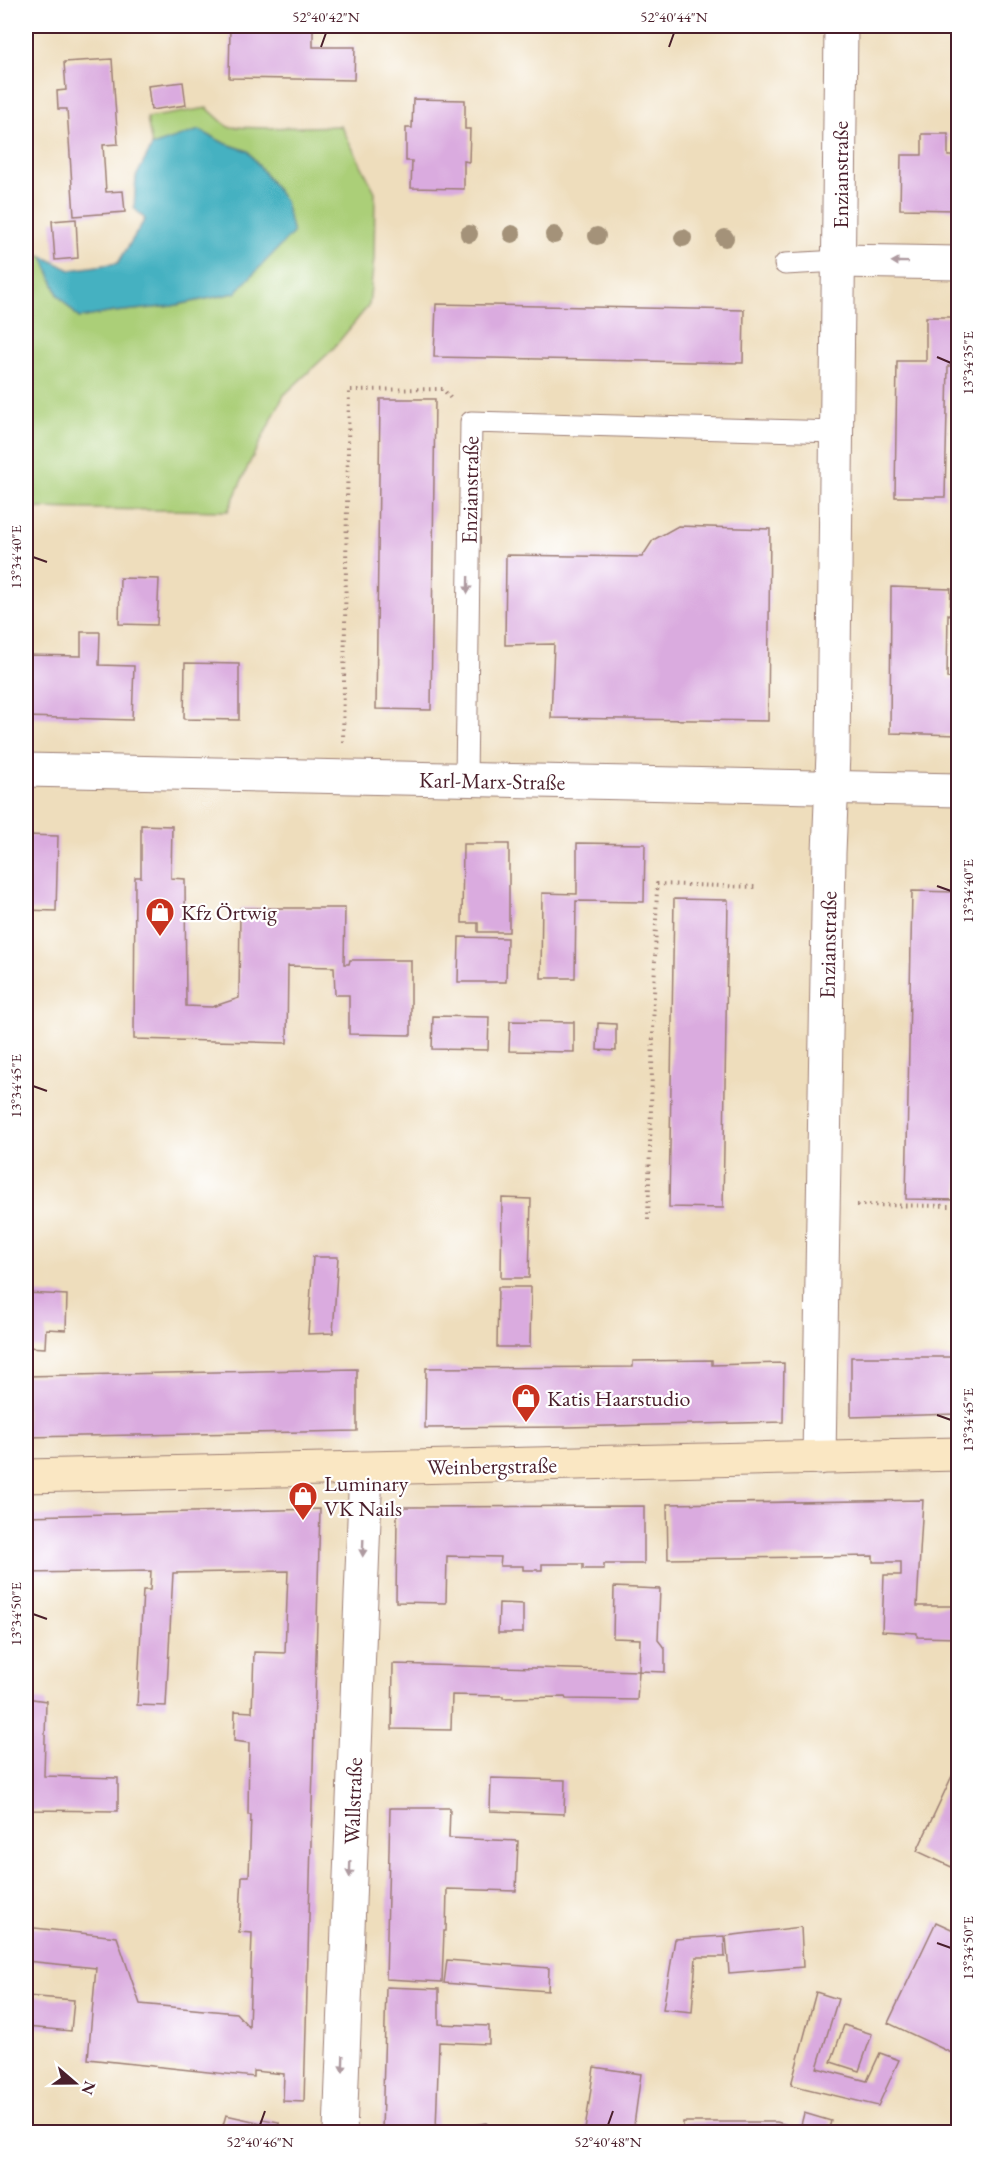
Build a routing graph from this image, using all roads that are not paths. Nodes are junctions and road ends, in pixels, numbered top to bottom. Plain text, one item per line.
1 (841, 26) edge
2 (839, 261) junction
3 (958, 263) edge
4 (785, 264) dead end
5 (836, 432) junction
6 (26, 770) edge
7 (466, 780) junction
8 (833, 789) junction
9 (958, 790) edge
10 (958, 1454) edge
11 (819, 1458) junction
12 (366, 1469) junction
13 (26, 1476) edge
14 (340, 2133) edge

1 - 2 street, Enzianstraße
3 -> 2 street
2 - 4 lane
2 - 5 street, Enzianstraße
5 -> 7 lane, Enzianstraße
5 - 8 street, Enzianstraße
6 - 7 street, Karl-Marx-Straße
7 - 8 street, Karl-Marx-Straße
8 - 9 street, Karl-Marx-Straße
8 - 11 street, Enzianstraße
10 - 11 street, Weinbergstraße
11 - 12 street, Weinbergstraße
12 - 13 street, Weinbergstraße
12 -> 14 street, Wallstraße

